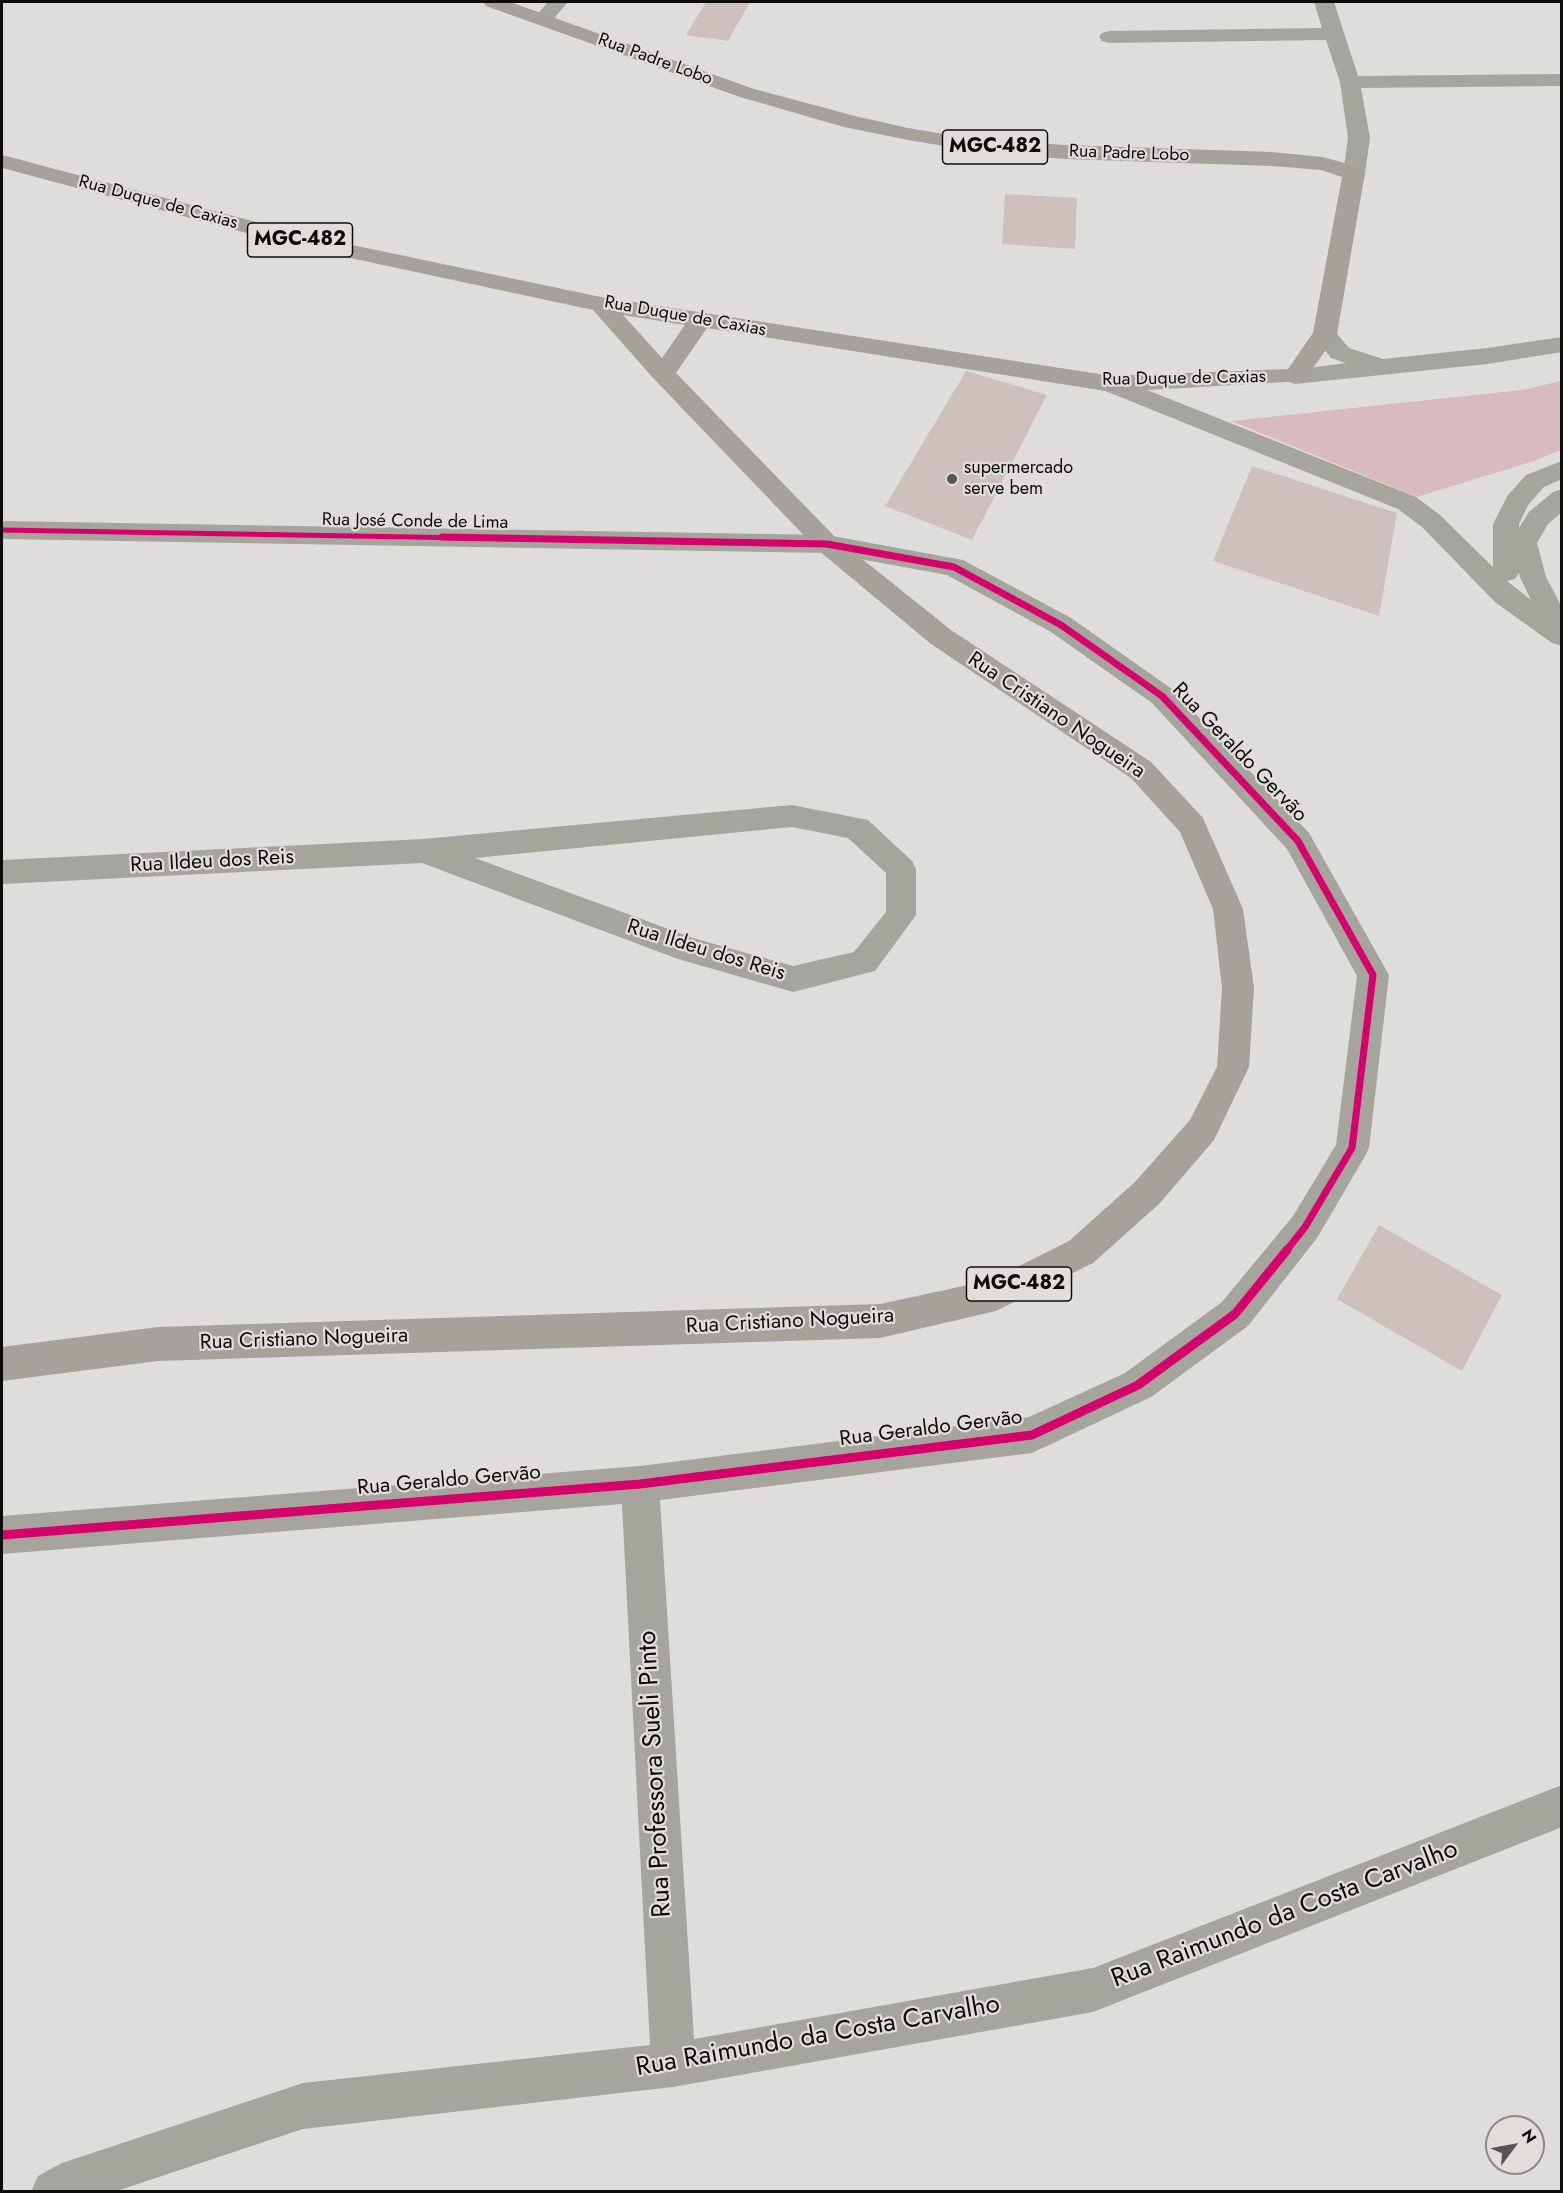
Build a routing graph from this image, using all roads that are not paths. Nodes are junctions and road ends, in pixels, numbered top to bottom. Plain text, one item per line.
1 (493, 2) edge
2 (558, 2) edge
3 (1324, 2) edge
4 (543, 20) junction
5 (1334, 34) junction
6 (1108, 37) dead end
7 (1562, 80) edge
8 (1350, 82) junction
9 (2, 161) edge
10 (1354, 173) junction
11 (602, 304) junction
12 (700, 321) junction
13 (1325, 334) junction
14 (1562, 344) edge
15 (1381, 367) junction
16 (663, 374) junction
17 (1295, 376) junction
18 (1112, 384) junction
19 (1562, 469) edge
20 (1562, 498) edge
21 (2, 530) edge
22 (827, 544) junction
23 (1562, 574) edge
24 (1541, 593) junction
25 (1505, 595) junction
26 (1562, 636) edge
27 (423, 851) junction
28 (2, 872) edge
29 (2, 1364) edge
30 (640, 1484) junction
31 (2, 1535) edge
32 (1562, 1806) edge
33 (673, 2065) junction
34 (54, 2192) edge

1 - 4 highway, Rua Padre Lobo / MGC-482
2 - 4 street
3 - 5 street
4 - 10 highway, Rua Padre Lobo / MGC-482
5 - 6 street
5 - 8 street
7 - 8 street
8 - 10 street
9 - 11 highway, Rua Duque de Caxias / MGC-482
10 - 13 highway
11 - 12 highway, Rua Duque de Caxias / MGC-482
11 - 16 highway, MGC-482
12 - 16 highway
12 - 18 highway, Rua Duque de Caxias / MGC-482
13 - 15 street, Rua Duque de Caxias
13 - 17 highway
14 - 15 street, Rua Duque de Caxias
15 - 17 street, Rua Duque de Caxias
16 - 22 highway, MGC-482
17 - 18 highway, Rua Duque de Caxias / MGC-482
18 - 25 street
19 - 25 street
20 - 24 street
21 - 22 street, Rua José Conde de Lima
22 - 29 highway, Rua Cristiano Nogueira / MGC-482
22 - 30 street, Rua Geraldo Gervão
23 - 24 street
24 - 26 street
25 - 26 street
27 - 27 street, Rua Ildeu dos Reis
27 - 28 street, Rua Ildeu dos Reis
30 - 31 street, Rua Geraldo Gervão
30 - 33 street, Rua Professora Sueli Pinto
32 - 33 street, Rua Raimundo da Costa Carvalho
33 - 34 street, Rua Raimundo da Costa Carvalho

